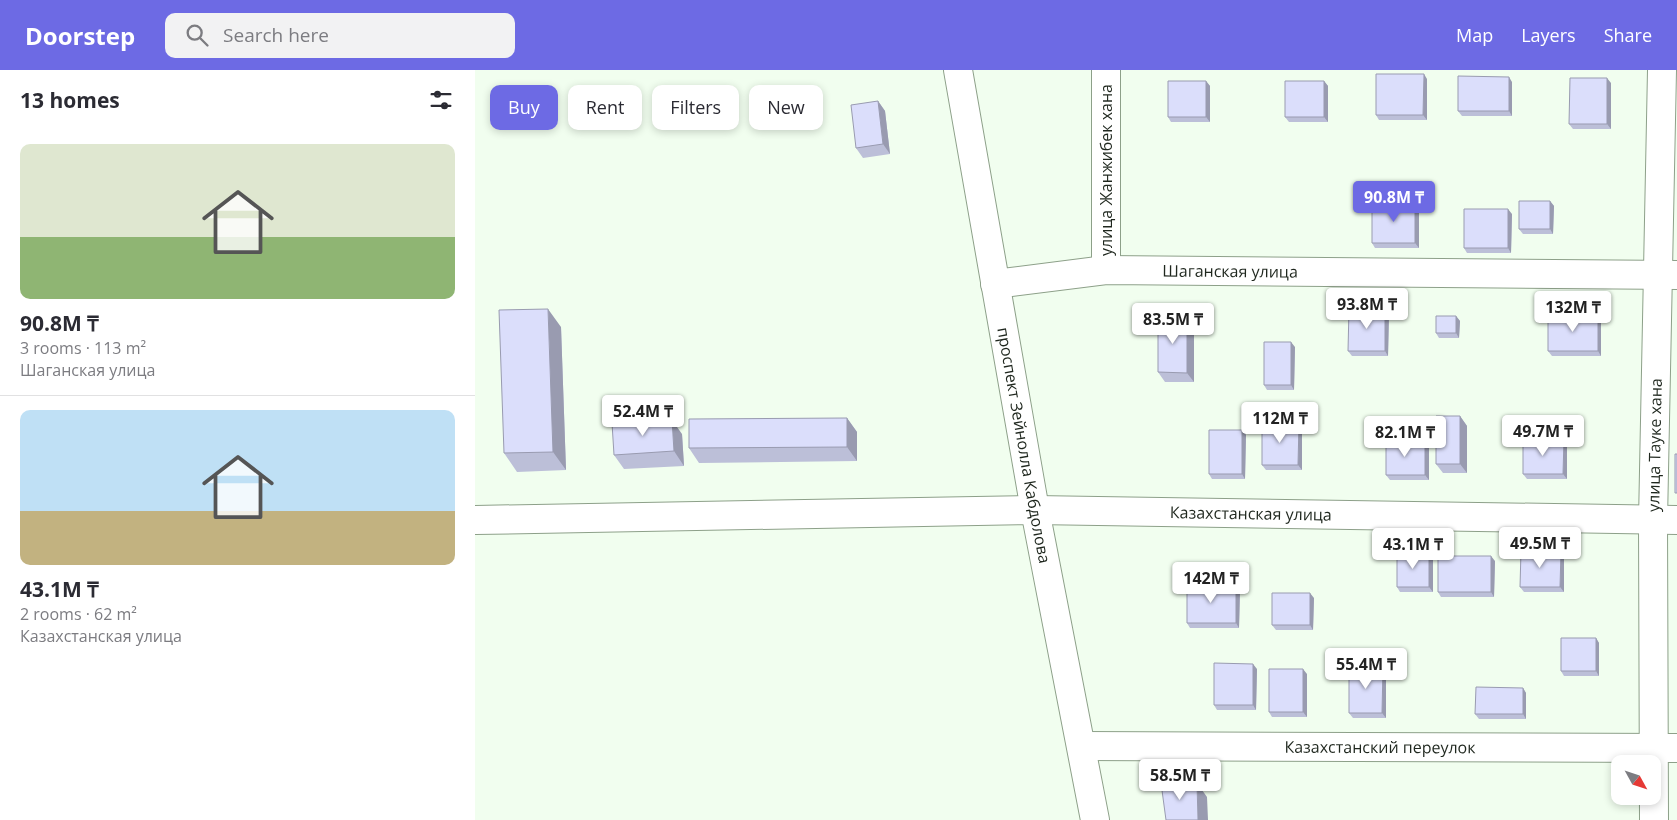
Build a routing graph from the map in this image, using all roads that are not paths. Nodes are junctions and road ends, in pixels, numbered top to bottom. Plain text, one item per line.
1 (958, 70) edge
2 (1106, 70) edge
3 (1662, 70) edge
4 (1106, 270) junction
5 (1667, 275) edge
6 (995, 284) junction
7 (1035, 510) junction
8 (475, 520) edge
9 (1665, 521) edge
10 (1082, 746) junction
11 (1666, 747) edge
12 (1095, 820) edge
13 (1654, 820) edge

1 - 6 street, проспект Зейнолла Кабдолова
2 - 4 street, улица Жанжибек хана
3 - 5 street, улица Тауке хана
4 - 5 street, Шаганская улица
4 - 6 street, Шаганская улица
5 - 9 street, улица Тауке хана
6 - 7 street, проспект Зейнолла Кабдолова
7 - 8 street, Казахстанская улица
7 - 9 street, Казахстанская улица
7 - 10 street, проспект Зейнолла Кабдолова
9 - 11 street, улица Тауке хана
10 - 11 street, Казахстанский переулок
10 - 12 street, проспект Зейнолла Кабдолова
11 - 13 street, улица Тауке хана

